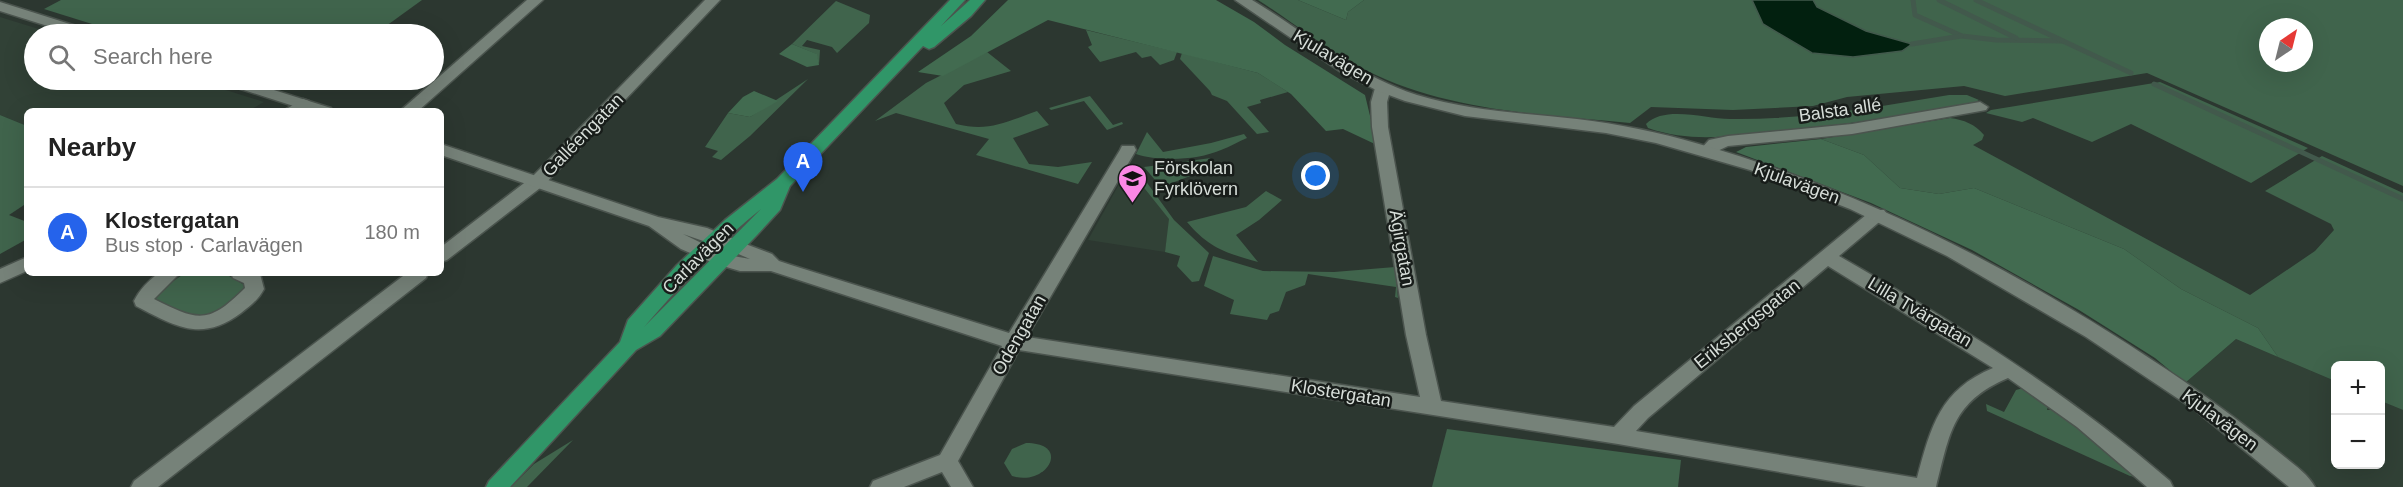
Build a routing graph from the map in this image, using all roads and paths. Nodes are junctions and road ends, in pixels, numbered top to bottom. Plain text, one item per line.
1 (536, 0) edge
2 (713, 0) edge
3 (958, 0) edge
4 (978, 0) edge
5 (1242, 0) edge
6 (0, 6) edge
7 (56, 24) edge
8 (444, 80) edge
9 (1383, 88) junction
10 (254, 90) edge
11 (432, 90) edge
12 (865, 96) junction
13 (297, 107) edge
14 (1980, 107) dead end
15 (411, 108) edge
16 (444, 150) edge
17 (1128, 150) dead end
18 (1707, 151) junction
19 (538, 181) junction
20 (783, 183) junction
21 (1878, 214) junction
22 (655, 222) junction
23 (716, 238) junction
24 (702, 251) junction
25 (728, 253) junction
26 (444, 254) edge
27 (1827, 257) junction
28 (24, 265) edge
29 (166, 276) edge
30 (247, 276) edge
31 (415, 276) edge
32 (0, 277) edge
33 (1014, 342) junction
34 (629, 345) junction
35 (2010, 369) junction
36 (1432, 408) junction
37 (1618, 436) junction
38 (947, 460) junction
39 (1820, 479) edge
40 (142, 487) edge
41 (497, 487) edge
42 (881, 487) edge
43 (962, 487) edge
44 (1917, 487) edge
45 (1925, 487) edge
46 (2162, 487) edge
47 (2304, 487) edge

1 - 8 street
2 - 19 street, Galléengatan
3 - 12 main road, Carlavägen
4 - 12 main road, Carlavägen
5 - 9 street, Kjulavägen
6 - 7 street
9 - 18 street, Kjulavägen
9 - 36 street, Ägirgatan
10 - 13 street
11 - 15 street
12 - 20 main road, Carlavägen
14 - 18 street, Balsta allé
16 - 19 street, Klostergatan
17 - 33 street, Odengatan
18 - 21 street, Kjulavägen
19 - 22 street, Klostergatan
19 - 26 street, Galléengatan
20 - 23 main road, Carlavägen
20 - 25 main road, Carlavägen
21 - 27 street, Eriksbergsgatan
21 - 47 street, Kjulavägen
22 - 23 street, Klostergatan
22 - 24 street, Klostergatan
23 - 24 main road, Carlavägen
23 - 25 street, Klostergatan
24 - 25 street, Klostergatan
24 - 34 main road, Carlavägen
25 - 33 street, Klostergatan
25 - 34 main road, Carlavägen
27 - 35 street, Lilla Tvärgatan
27 - 37 street, Eriksbergsgatan
28 - 32 street
29 - 30 street
31 - 40 street
33 - 36 street, Klostergatan
33 - 38 street, Odengatan
34 - 41 main road, Carlavägen
35 - 45 street
35 - 46 street, Lilla Tvärgatan
36 - 37 street, Klostergatan
37 - 39 street, Klostergatan
38 - 42 street
38 - 43 street
39 - 44 street, Klostergatan

